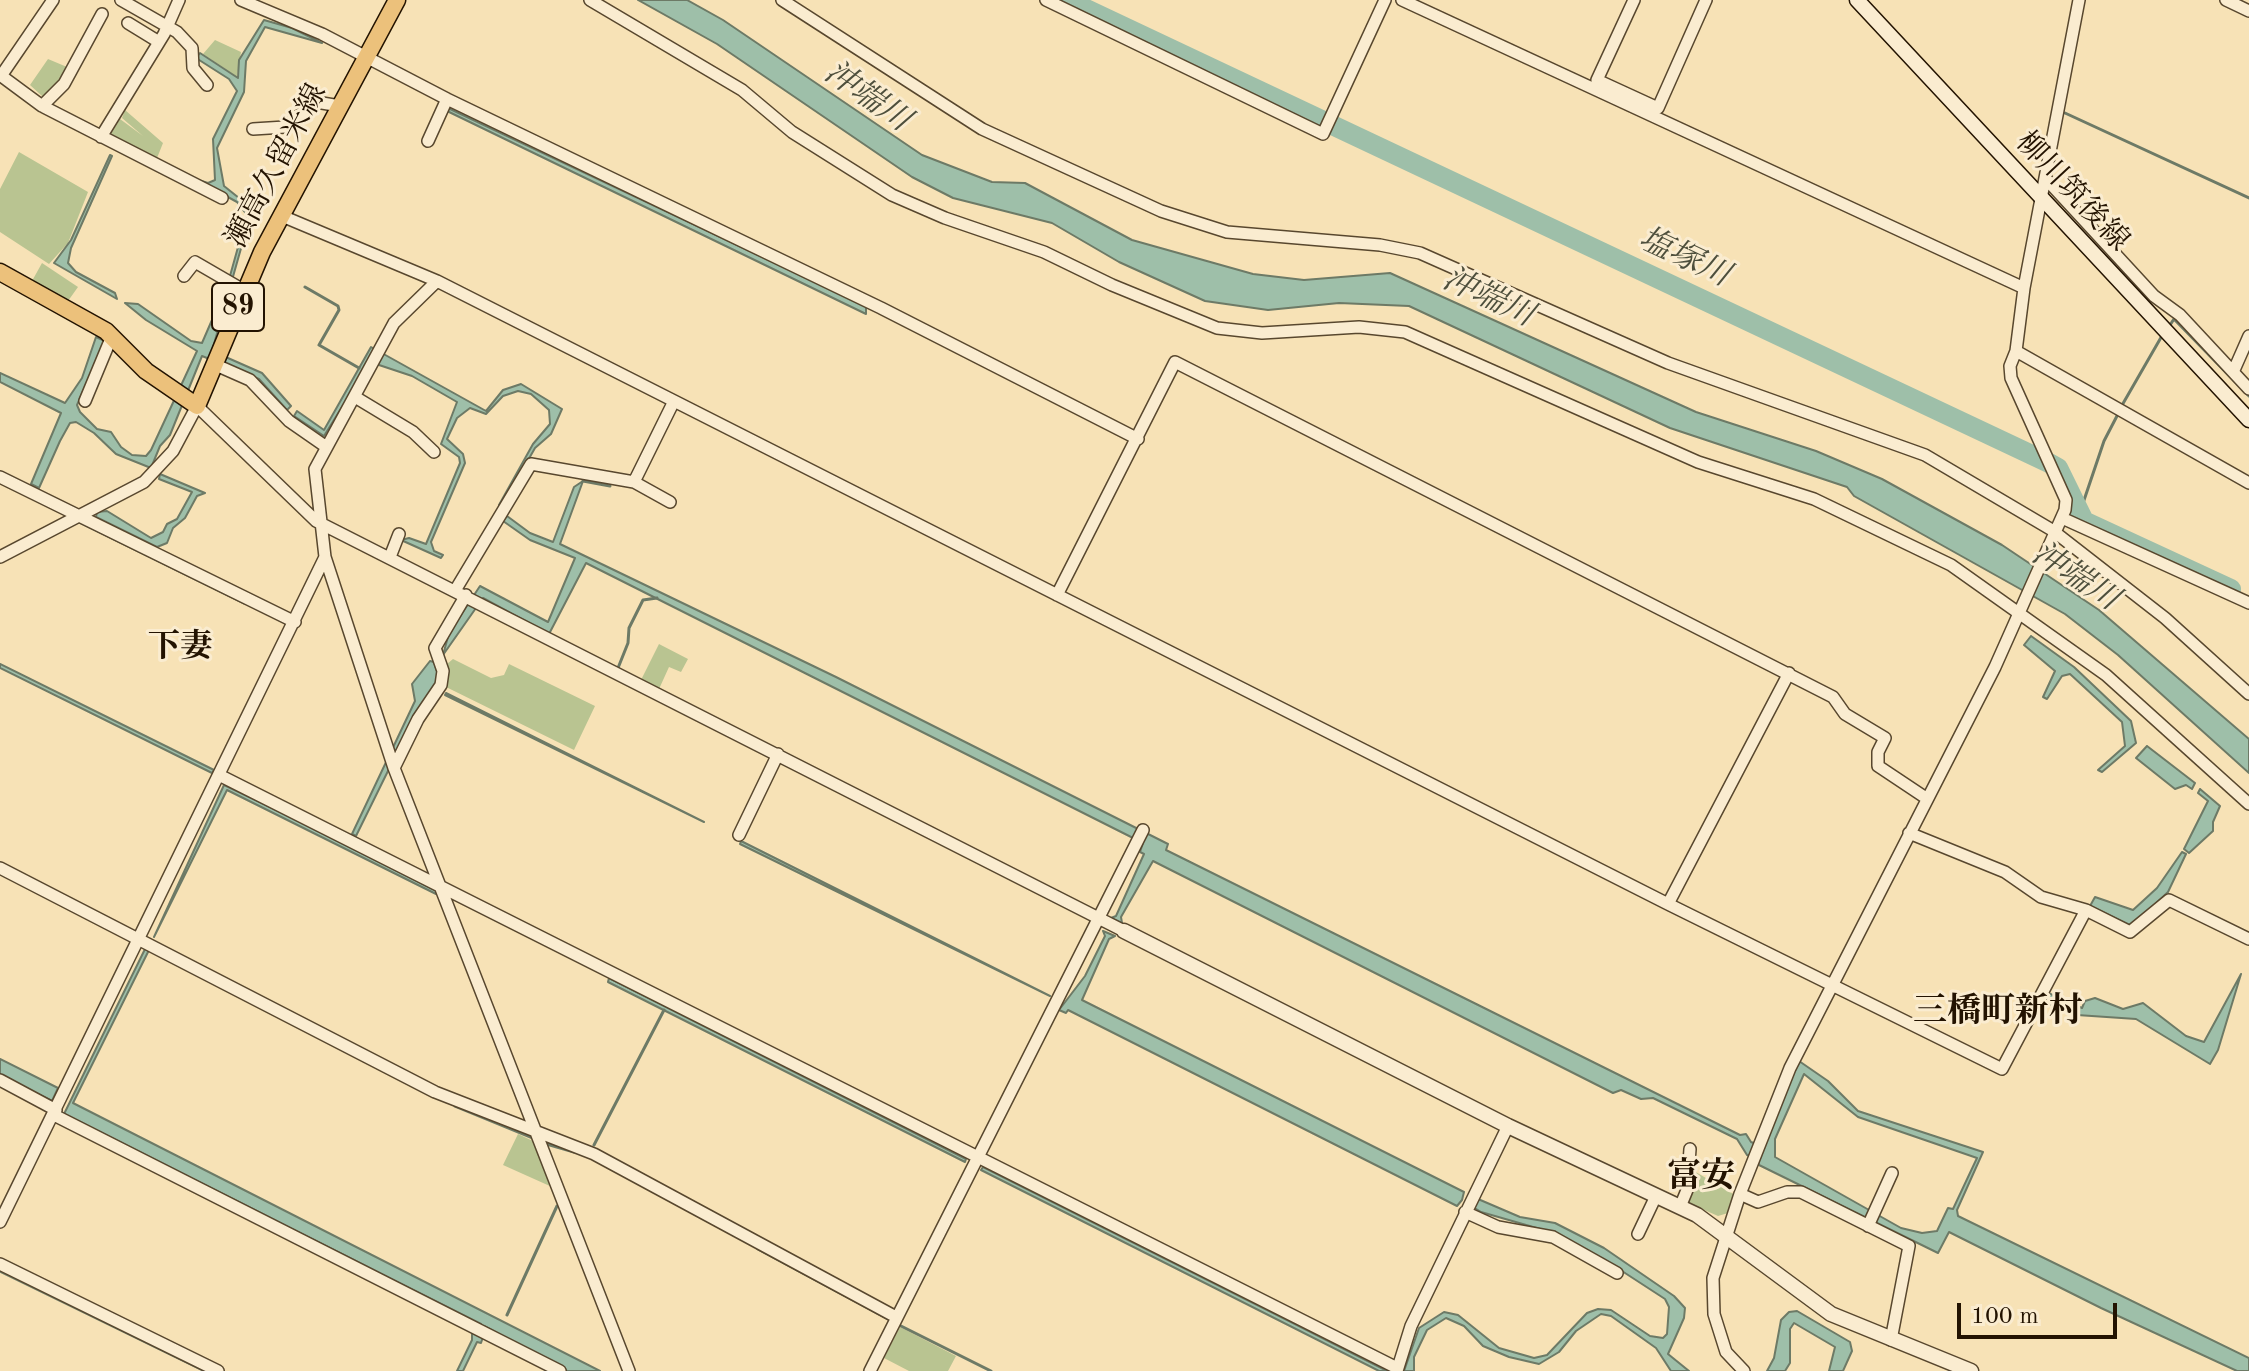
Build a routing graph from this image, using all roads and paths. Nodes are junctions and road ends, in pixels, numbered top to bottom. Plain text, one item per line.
1 (53, 0) edge
2 (121, 0) edge
3 (179, 0) edge
4 (241, 0) edge
5 (397, 0) edge
6 (590, 0) edge
7 (782, 0) edge
8 (1046, 0) edge
9 (1385, 0) edge
10 (1402, 0) edge
11 (1634, 0) edge
12 (1706, 0) edge
13 (1857, 0) edge
14 (2079, 0) edge
15 (2226, 0) edge
16 (2249, 11) edge
17 (102, 14) dead end
18 (128, 23) dead end
19 (168, 24) junction
20 (159, 42) junction
21 (365, 59) junction
22 (1, 76) edge
23 (207, 85) dead end
24 (447, 99) junction
25 (42, 106) junction
26 (340, 106) junction
27 (253, 129) dead end
28 (101, 137) junction
29 (428, 141) dead end
30 (2047, 180) junction
31 (2042, 197) junction
32 (222, 198) dead end
33 (282, 216) junction
34 (0, 272) edge
35 (184, 276) dead end
36 (437, 281) junction
37 (2024, 288) junction
38 (245, 291) junction
39 (112, 336) junction
40 (2249, 336) edge
41 (2016, 351) junction
42 (216, 365) junction
43 (2234, 370) junction
44 (2249, 389) edge
45 (355, 397) junction
46 (85, 401) dead end
47 (674, 401) junction
48 (197, 406) junction
49 (2249, 420) edge
50 (1138, 439) junction
51 (325, 446) junction
52 (434, 452) dead end
53 (0, 477) edge
54 (634, 482) junction
55 (2249, 483) edge
56 (670, 502) dead end
57 (80, 516) junction
58 (2062, 518) junction
59 (322, 525) junction
60 (2054, 532) junction
61 (399, 534) dead end
62 (0, 557) edge
63 (325, 557) junction
64 (390, 557) junction
65 (461, 592) junction
66 (1057, 595) junction
67 (2249, 603) edge
68 (2019, 608) junction
69 (295, 622) junction
70 (1789, 673) junction
71 (2249, 694) edge
72 (778, 754) junction
73 (394, 768) junction
74 (221, 776) junction
75 (1926, 798) junction
76 (2249, 804) edge
77 (1143, 830) dead end
78 (1909, 833) junction
79 (739, 835) dead end
80 (0, 868) edge
81 (440, 886) junction
82 (1668, 904) junction
83 (2086, 910) junction
84 (1102, 920) junction
85 (1124, 931) joint
86 (142, 938) junction
87 (2249, 939) edge
88 (1833, 987) junction
89 (0, 1080) edge
90 (55, 1111) junction
91 (1508, 1126) junction
92 (535, 1132) junction
93 (1690, 1149) dead end
94 (977, 1157) junction
95 (1892, 1173) dead end
96 (1740, 1194) junction
97 (1656, 1196) junction
98 (1819, 1202) junction
99 (1680, 1207) junction
100 (1466, 1210) junction
101 (1814, 1215) dead end
102 (0, 1222) edge
103 (1868, 1226) junction
104 (1638, 1234) dead end
105 (1726, 1234) junction
106 (0, 1264) edge
107 (1617, 1273) dead end
108 (896, 1317) junction
109 (1891, 1340) junction
110 (1397, 1370) edge
111 (218, 1371) edge
112 (560, 1371) edge
113 (629, 1371) edge
114 (870, 1371) edge
115 (1744, 1371) edge
116 (1971, 1371) edge

1 - 22 street
2 - 19 street
3 - 19 street
4 - 21 street
5 - 21 main road, 瀬高久留米線 / 89
6 - 68 street
7 - 60 street
8 - 9 street
10 - 37 street
11 - 12 street
13 - 31 street, 柳川筑後線
14 - 30 street
15 - 16 street
17 - 25 street
18 - 20 street
19 - 20 street
19 - 23 street
20 - 28 street
21 - 24 street
21 - 26 main road, 瀬高久留米線 / 89
22 - 25 street
24 - 29 street
24 - 50 street
25 - 28 street
26 - 27 street
26 - 33 main road, 瀬高久留米線 / 89
28 - 32 street
30 - 31 street
30 - 43 street
31 - 37 street
31 - 49 street, 柳川筑後線
33 - 36 street
33 - 38 main road, 瀬高久留米線 / 89
34 - 39 main road
35 - 38 street
36 - 45 street
36 - 47 street
37 - 41 street
38 - 42 main road, 瀬高久留米線 / 89
39 - 46 street
39 - 48 main road
40 - 43 street
41 - 55 street
41 - 58 street
42 - 48 main road, 瀬高久留米線 / 89
42 - 51 street
43 - 44 street
45 - 51 street
45 - 52 street
47 - 54 street
47 - 66 street
48 - 57 street
48 - 59 street
50 - 66 street
50 - 70 street
51 - 59 street
53 - 57 street
54 - 56 street
54 - 65 street
57 - 62 street
57 - 69 street
58 - 60 street
58 - 67 street
59 - 63 street
59 - 64 street
60 - 68 street
60 - 71 street
61 - 64 street
63 - 69 street
63 - 73 street
64 - 65 street
65 - 72 street
65 - 73 street
66 - 82 street
68 - 75 street
68 - 76 street
69 - 74 street
70 - 75 street
70 - 82 street
72 - 79 street
72 - 84 street
73 - 81 street
74 - 81 street
74 - 86 street
75 - 78 street
77 - 84 street
78 - 83 street
78 - 88 street
80 - 86 street
81 - 92 street
81 - 94 street
82 - 88 street
83 - 87 street
83 - 88 street
84 - 85 street
84 - 94 street
85 - 91 street
86 - 90 street
86 - 92 street
88 - 96 street
89 - 90 street
90 - 102 street
90 - 112 street
91 - 97 street
91 - 100 street
92 - 108 street
92 - 113 street
93 - 99 street
94 - 108 street
94 - 110 street
95 - 103 street
96 - 98 street
96 - 105 street
97 - 99 street
97 - 104 street
98 - 101 street
98 - 103 street
99 - 105 street
100 - 107 street
100 - 110 street
103 - 109 street
105 - 109 street
105 - 115 street
106 - 111 street
108 - 114 street
109 - 116 street

